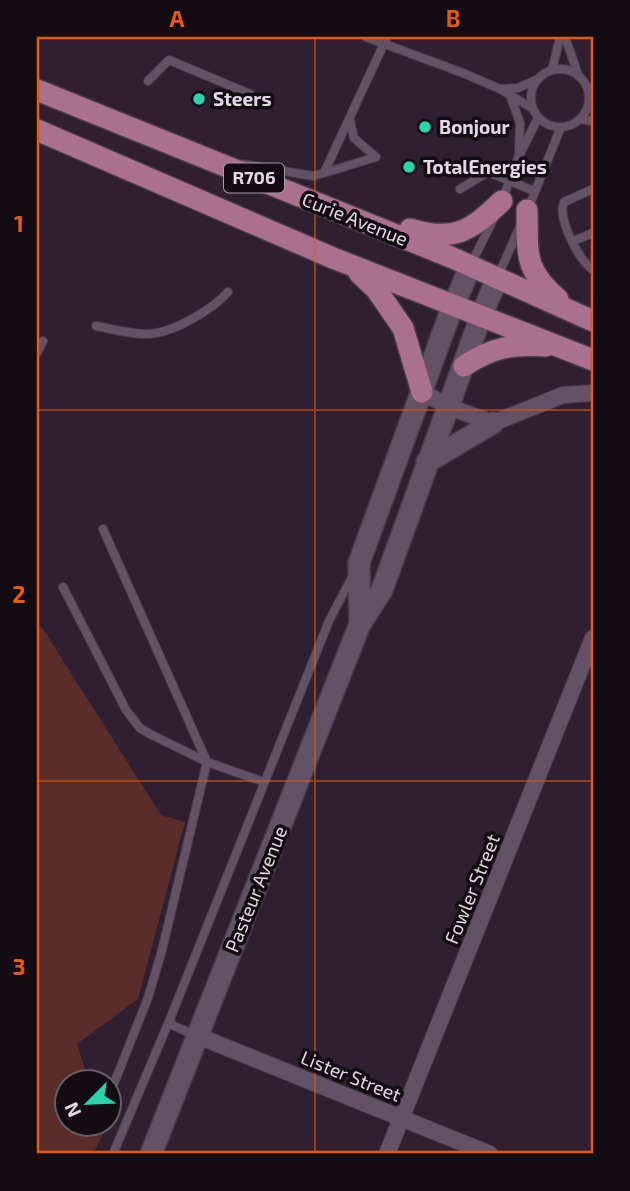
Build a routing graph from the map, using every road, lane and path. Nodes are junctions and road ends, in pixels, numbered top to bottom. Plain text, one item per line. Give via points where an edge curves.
1 (366, 37) edge
2 (559, 37) edge
3 (565, 37) edge
4 (386, 41) edge
5 (552, 70) junction
6 (580, 77) junction
7 (538, 79) junction
8 (148, 81) dead end
9 (500, 89) junction
10 (37, 90) edge
11 (250, 94) dead end
12 (510, 94) junction
13 (591, 94) edge
14 (532, 107) junction
15 (538, 118) junction
16 (580, 119) junction
17 (350, 120) junction
18 (593, 121) edge
19 (561, 128) junction
20 (37, 130) edge
21 (518, 158) junction
22 (206, 159) junction
23 (324, 173) junction
24 (460, 189) dead end
25 (593, 189) edge
26 (506, 191) junction
27 (531, 201) junction
28 (323, 206) junction
29 (593, 233) edge
30 (573, 241) junction
31 (333, 258) junction
32 (470, 267) junction
33 (593, 270) edge
34 (497, 279) junction
35 (228, 292) dead end
36 (455, 306) junction
37 (481, 316) junction
38 (584, 317) edge
39 (96, 326) dead end
40 (43, 341) dead end
41 (562, 347) junction
42 (37, 353) edge
43 (593, 360) edge
44 (464, 366) junction
45 (422, 392) junction
46 (593, 393) edge
47 (449, 407) junction
48 (493, 424) junction
49 (428, 462) junction
50 (103, 529) dead end
51 (359, 564) junction
52 (63, 587) dead end
53 (360, 624) junction
54 (593, 638) edge
55 (207, 762) junction
56 (264, 782) junction
57 (170, 1019) junction
58 (198, 1036) junction
59 (120, 1068) edge
60 (401, 1119) junction
61 (113, 1154) edge
62 (151, 1154) edge
63 (387, 1154) edge
64 (490, 1154) edge

1 - 4 lane
2 - 5 lane
3 - 6 lane
4 - 9 lane
4 - 17 lane
5 - 6 lane
5 - 7 lane
6 - 13 lane
7 - 9 lane via 518,88
7 - 14 lane
8 - 11 lane via 169,60
9 - 12 lane
10 - 22 main road, Curie Avenue / R706
12 - 14 lane
12 - 21 lane via 520,124
13 - 16 lane
14 - 15 lane
15 - 19 lane
15 - 21 lane
16 - 18 lane
16 - 19 lane
17 - 23 lane
17 - 23 lane via 354,138 376,157
19 - 27 lane
20 - 31 main road, R706
21 - 26 lane
22 - 23 lane via 313,176
22 - 28 main road, Curie Avenue / R706
24 - 26 lane via 488,173
25 - 30 lane via 564,202 561,209
26 - 27 lane
26 - 28 main road via 482,220 445,236
26 - 32 lane
27 - 34 lane
27 - 38 main road via 528,249 534,275
28 - 32 main road, Curie Avenue / R706
29 - 30 lane
30 - 33 lane
31 - 36 main road, R706
31 - 45 main road via 362,275 394,312 407,338
32 - 34 main road, Curie Avenue / R706
32 - 36 street, Pasteur Avenue
34 - 37 street, Pasteur Avenue
34 - 38 main road, Curie Avenue / R706
35 - 39 lane via 208,310 154,334
36 - 37 main road, R706
36 - 45 street, Pasteur Avenue
37 - 41 main road, R706
37 - 44 street, Pasteur Avenue
40 - 42 lane
41 - 43 main road, R706
41 - 44 main road via 495,349
44 - 47 street, Pasteur Avenue
45 - 47 street
45 - 51 street, Pasteur Avenue
46 - 48 street via 563,395
47 - 48 street
47 - 49 street, Pasteur Avenue
48 - 49 street
49 - 53 street, Pasteur Avenue via 382,590
50 - 55 lane
51 - 53 street, Pasteur Avenue
51 - 56 lane via 329,621
52 - 55 lane via 126,710 140,728
53 - 58 street, Pasteur Avenue
54 - 60 street, Fowler Street
55 - 56 lane
55 - 59 lane via 162,950
56 - 57 lane
57 - 58 lane via 172,1025
57 - 61 lane
58 - 60 street, Lister Street
58 - 62 street, Pasteur Avenue
60 - 63 street, Fowler Street
60 - 64 street, Lister Street

